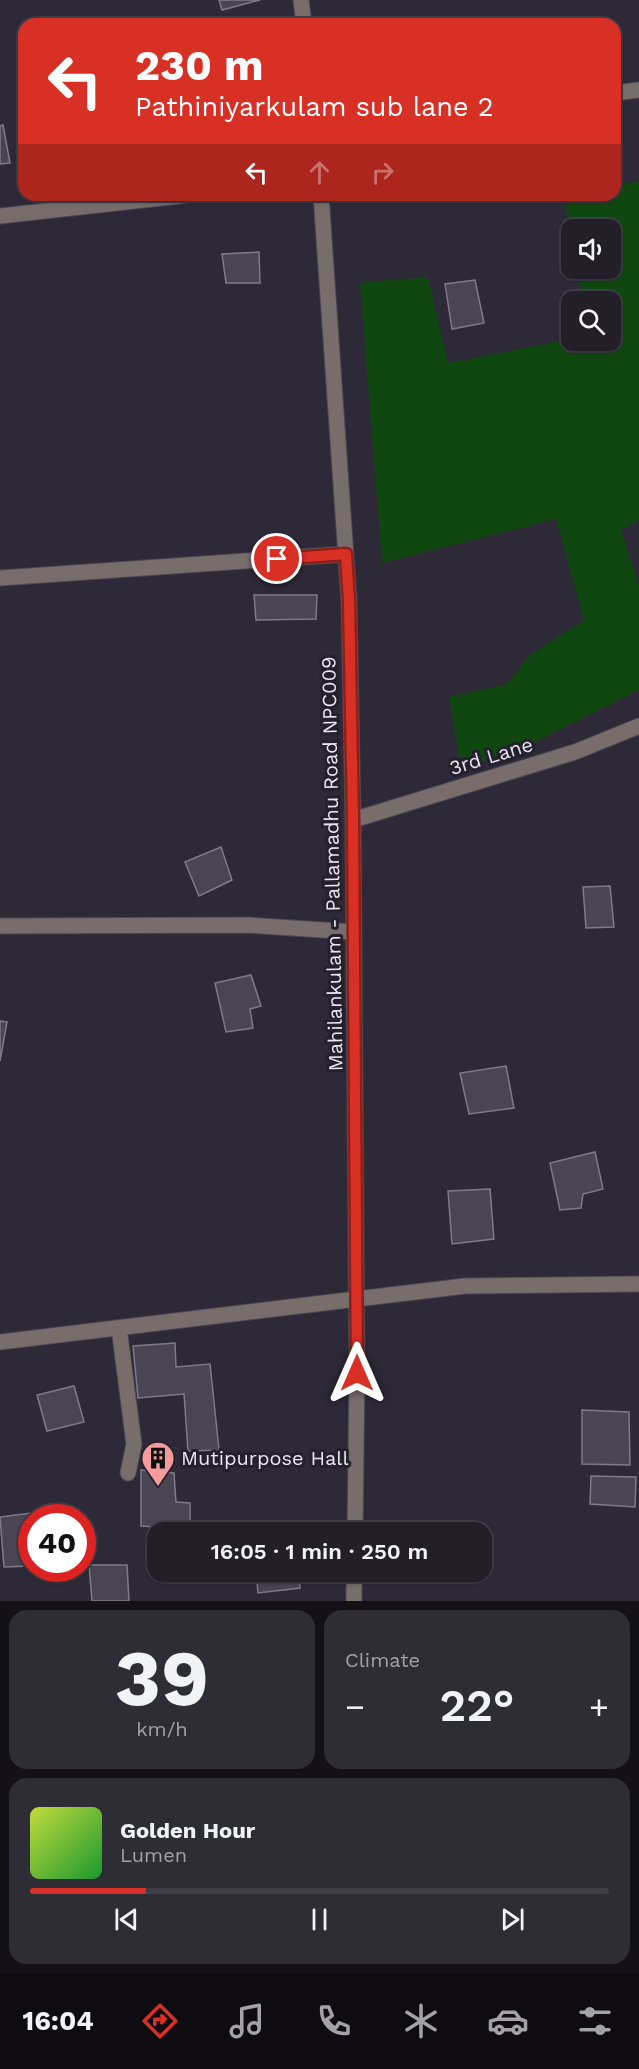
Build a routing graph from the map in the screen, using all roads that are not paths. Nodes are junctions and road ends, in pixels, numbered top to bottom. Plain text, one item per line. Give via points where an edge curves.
1 (302, 0) edge
2 (304, 18) edge
3 (639, 90) edge
4 (621, 92) edge
5 (134, 201) edge
6 (321, 201) edge
7 (0, 216) edge
8 (346, 554) junction
9 (0, 578) edge
10 (639, 726) edge
11 (353, 820) junction
12 (0, 926) edge
13 (354, 932) junction
14 (639, 1284) edge
15 (357, 1298) junction
16 (119, 1328) junction
17 (0, 1342) edge
18 (128, 1473) dead end
19 (355, 1522) edge
20 (354, 1582) edge
21 (354, 1601) edge

1 - 2 street
3 - 4 street
5 - 7 street
6 - 8 street, Mahilankulam - Pallamadhu Road NPC009
8 - 9 street
8 - 11 street, Mahilankulam - Pallamadhu Road NPC009
10 - 11 street, 3rd Lane via 576,752
11 - 13 street, Mahilankulam - Pallamadhu Road NPC009
12 - 13 street via 247,925
13 - 15 street, Mahilankulam - Pallamadhu Road NPC009
14 - 15 street via 465,1286
15 - 16 street
15 - 19 street, Mahilankulam - Pallamadhu Road NPC009
16 - 17 street
16 - 18 street via 134,1444
20 - 21 street

